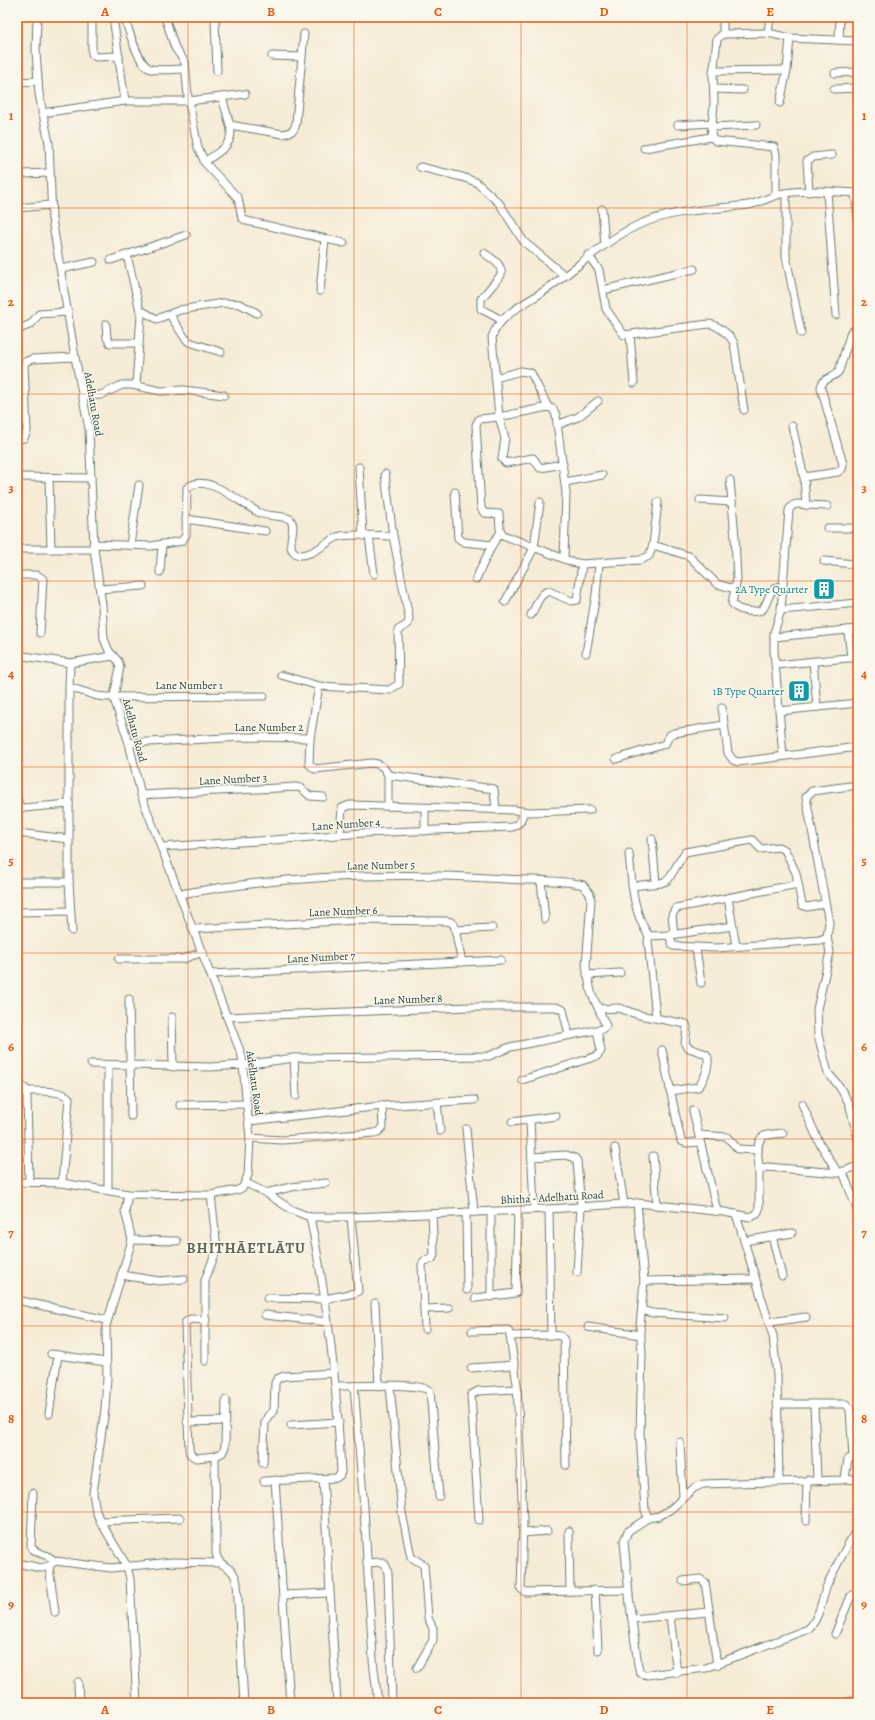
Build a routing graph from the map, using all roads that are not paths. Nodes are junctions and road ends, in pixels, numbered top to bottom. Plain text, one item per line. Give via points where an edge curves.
1 (37, 17) edge
2 (92, 17) edge
3 (124, 17) edge
4 (165, 17) edge
5 (218, 17) edge
6 (723, 17) edge
7 (770, 17) edge
8 (840, 17) edge
9 (114, 24) dead end
10 (768, 33) junction
11 (304, 34) dead end
12 (723, 34) junction
13 (790, 38) junction
14 (839, 40) junction
15 (858, 40) edge
16 (118, 56) junction
17 (272, 56) dead end
18 (302, 57) junction
19 (186, 68) junction
20 (713, 70) junction
21 (786, 70) junction
22 (218, 71) dead end
23 (858, 72) edge
24 (835, 73) dead end
25 (38, 81) junction
26 (17, 82) edge
27 (858, 88) edge
28 (714, 89) junction
29 (834, 89) dead end
30 (743, 90) dead end
31 (245, 94) dead end
32 (222, 97) junction
33 (125, 101) junction
34 (189, 101) junction
35 (780, 103) dead end
36 (42, 113) junction
37 (230, 125) junction
38 (678, 125) dead end
39 (712, 125) junction
40 (756, 125) dead end
41 (711, 137) junction
42 (644, 148) dead end
43 (832, 155) dead end
44 (204, 162) junction
45 (420, 167) dead end
46 (50, 173) junction
47 (23, 174) dead end
48 (809, 192) junction
49 (827, 192) junction
50 (857, 192) edge
51 (786, 193) junction
52 (776, 195) junction
53 (51, 205) junction
54 (17, 208) edge
55 (602, 209) dead end
56 (858, 218) edge
57 (186, 235) dead end
58 (325, 239) junction
59 (344, 244) dead end
60 (605, 245) junction
61 (484, 253) dead end
62 (127, 255) junction
63 (588, 255) junction
64 (111, 260) dead end
65 (94, 262) dead end
66 (61, 269) junction
67 (694, 269) dead end
68 (564, 276) junction
69 (602, 290) junction
70 (320, 291) dead end
71 (140, 310) junction
72 (68, 312) junction
73 (257, 313) dead end
74 (170, 315) junction
75 (836, 315) dead end
76 (502, 320) junction
77 (106, 324) dead end
78 (858, 328) edge
79 (17, 330) edge
80 (801, 333) dead end
81 (630, 335) junction
82 (139, 343) junction
83 (221, 352) dead end
84 (75, 357) junction
85 (495, 378) junction
86 (634, 383) dead end
87 (136, 385) junction
88 (224, 395) dead end
89 (83, 396) junction
90 (598, 401) dead end
91 (548, 407) junction
92 (744, 410) dead end
93 (499, 417) junction
94 (557, 425) junction
95 (792, 426) dead end
96 (17, 439) edge
97 (563, 464) junction
98 (359, 467) dead end
99 (385, 474) dead end
100 (602, 475) dead end
101 (17, 477) edge
102 (804, 477) junction
103 (50, 478) junction
104 (91, 478) junction
105 (730, 480) dead end
106 (565, 482) junction
107 (139, 485) dead end
108 (455, 492) dead end
109 (700, 500) dead end
110 (540, 502) dead end
111 (658, 502) dead end
112 (732, 502) junction
113 (806, 505) junction
114 (827, 506) dead end
115 (186, 519) junction
116 (827, 528) dead end
117 (858, 528) edge
118 (265, 530) dead end
119 (501, 532) junction
120 (366, 536) junction
121 (393, 536) junction
122 (130, 545) junction
123 (162, 545) junction
124 (492, 545) junction
125 (653, 545) junction
126 (94, 546) junction
127 (534, 548) junction
128 (17, 549) edge
129 (51, 549) junction
130 (564, 559) junction
131 (824, 561) dead end
132 (582, 564) junction
133 (599, 564) junction
134 (160, 572) dead end
135 (858, 573) edge
136 (374, 574) dead end
137 (17, 575) edge
138 (476, 579) dead end
139 (143, 586) dead end
140 (782, 586) junction
141 (100, 588) junction
142 (735, 589) junction
143 (505, 602) dead end
144 (858, 603) edge
145 (781, 610) junction
146 (531, 615) dead end
147 (858, 629) edge
148 (848, 630) junction
149 (40, 633) dead end
150 (774, 637) junction
151 (586, 653) dead end
152 (17, 655) edge
153 (112, 656) junction
154 (854, 658) edge
155 (813, 662) junction
156 (70, 663) junction
157 (776, 666) junction
158 (281, 675) dead end
159 (319, 686) junction
160 (68, 687) junction
161 (114, 696) junction
162 (264, 696) dead end
163 (858, 703) edge
164 (818, 707) junction
165 (722, 708) dead end
166 (779, 711) junction
167 (724, 725) junction
168 (310, 738) junction
169 (129, 743) junction
170 (858, 747) edge
171 (783, 756) junction
172 (616, 758) dead end
173 (388, 775) junction
174 (858, 785) edge
175 (141, 795) junction
176 (323, 797) dead end
177 (17, 799) edge
178 (69, 804) junction
179 (388, 806) junction
180 (425, 808) junction
181 (496, 810) junction
182 (590, 810) dead end
183 (524, 812) junction
184 (426, 831) junction
185 (17, 833) edge
186 (340, 834) junction
187 (69, 839) junction
188 (652, 839) dead end
189 (161, 847) junction
190 (630, 853) dead end
191 (541, 881) junction
192 (17, 882) edge
193 (69, 882) junction
194 (656, 883) junction
195 (798, 884) junction
196 (632, 886) junction
197 (180, 894) junction
198 (728, 898) junction
199 (824, 904) junction
200 (70, 911) junction
201 (17, 912) edge
202 (545, 919) dead end
203 (733, 926) junction
204 (492, 928) dead end
205 (194, 929) junction
206 (456, 930) junction
207 (72, 931) dead end
208 (672, 934) junction
209 (649, 936) junction
210 (827, 937) junction
211 (736, 946) junction
212 (696, 948) junction
213 (203, 952) junction
214 (119, 959) dead end
215 (501, 960) dead end
216 (462, 962) junction
217 (620, 973) dead end
218 (212, 974) junction
219 (587, 975) junction
220 (701, 983) dead end
221 (129, 999) dead end
222 (598, 1009) junction
223 (172, 1017) dead end
224 (227, 1017) junction
225 (656, 1017) junction
226 (597, 1030) junction
227 (569, 1035) junction
228 (662, 1050) dead end
229 (294, 1058) junction
230 (91, 1064) dead end
231 (108, 1064) junction
232 (243, 1065) junction
233 (131, 1066) junction
234 (172, 1067) junction
235 (522, 1080) dead end
236 (17, 1084) edge
237 (27, 1091) junction
238 (670, 1091) junction
239 (296, 1096) dead end
240 (474, 1100) dead end
241 (437, 1102) junction
242 (247, 1104) junction
243 (802, 1104) dead end
244 (180, 1105) dead end
245 (382, 1106) junction
246 (693, 1111) dead end
247 (131, 1116) dead end
248 (556, 1116) dead end
249 (530, 1120) junction
250 (249, 1121) junction
251 (512, 1122) dead end
252 (466, 1129) dead end
253 (440, 1131) dead end
254 (783, 1133) dead end
255 (250, 1138) junction
256 (700, 1138) junction
257 (858, 1139) edge
258 (615, 1148) dead end
259 (758, 1150) junction
260 (653, 1156) dead end
261 (532, 1157) junction
262 (858, 1166) edge
263 (759, 1170) junction
264 (840, 1172) junction
265 (17, 1182) edge
266 (29, 1182) junction
267 (62, 1183) junction
268 (246, 1183) junction
269 (326, 1183) dead end
270 (108, 1190) junction
271 (266, 1193) junction
272 (128, 1194) junction
273 (211, 1195) junction
274 (637, 1203) junction
275 (624, 1204) junction
276 (657, 1205) junction
277 (581, 1207) junction
278 (534, 1209) junction
279 (549, 1209) junction
280 (518, 1210) junction
281 (491, 1211) junction
282 (717, 1211) junction
283 (466, 1212) junction
284 (474, 1212) junction
285 (858, 1212) edge
286 (432, 1214) junction
287 (736, 1214) junction
288 (310, 1217) junction
289 (351, 1217) junction
290 (792, 1233) dead end
291 (772, 1236) junction
292 (132, 1240) junction
293 (177, 1241) dead end
294 (744, 1241) junction
295 (577, 1272) dead end
296 (121, 1275) junction
297 (782, 1276) dead end
298 (184, 1279) dead end
299 (755, 1279) junction
300 (644, 1281) junction
301 (467, 1290) dead end
302 (491, 1297) junction
303 (267, 1298) dead end
304 (476, 1298) dead end
305 (325, 1299) junction
306 (17, 1300) edge
307 (375, 1303) dead end
308 (424, 1308) junction
309 (449, 1308) dead end
310 (642, 1310) junction
311 (265, 1315) dead end
312 (806, 1317) dead end
313 (726, 1318) dead end
314 (107, 1320) junction
315 (206, 1320) junction
316 (327, 1322) junction
317 (770, 1322) junction
318 (588, 1327) dead end
319 (425, 1329) dead end
320 (472, 1331) dead end
321 (551, 1335) junction
322 (641, 1335) junction
323 (510, 1336) junction
324 (205, 1361) dead end
325 (106, 1362) junction
326 (514, 1365) junction
327 (471, 1368) dead end
328 (334, 1373) junction
329 (336, 1386) junction
330 (354, 1386) junction
331 (379, 1386) junction
332 (390, 1386) junction
333 (517, 1389) junction
334 (226, 1400) dead end
335 (777, 1404) junction
336 (814, 1404) junction
337 (49, 1414) dead end
338 (226, 1421) junction
339 (188, 1422) junction
340 (339, 1422) junction
341 (291, 1426) dead end
342 (680, 1442) dead end
343 (215, 1456) junction
344 (856, 1457) edge
345 (263, 1462) dead end
346 (566, 1466) dead end
347 (323, 1479) junction
348 (845, 1479) junction
349 (275, 1480) junction
350 (807, 1480) junction
351 (817, 1480) junction
352 (858, 1480) edge
353 (264, 1481) dead end
354 (779, 1481) junction
355 (33, 1493) dead end
356 (439, 1496) dead end
357 (683, 1498) junction
358 (180, 1518) dead end
359 (648, 1518) junction
360 (479, 1520) dead end
361 (806, 1520) dead end
362 (100, 1521) junction
363 (858, 1527) edge
364 (547, 1531) dead end
365 (569, 1531) dead end
366 (523, 1533) junction
367 (367, 1562) junction
368 (51, 1563) junction
369 (220, 1563) junction
370 (17, 1564) edge
371 (127, 1566) junction
372 (683, 1581) dead end
373 (595, 1590) junction
374 (628, 1590) junction
375 (570, 1591) junction
376 (858, 1592) edge
377 (329, 1593) junction
378 (284, 1595) junction
379 (55, 1612) dead end
380 (709, 1612) junction
381 (670, 1616) junction
382 (632, 1620) junction
383 (835, 1634) dead end
384 (598, 1650) dead end
385 (717, 1665) junction
386 (417, 1668) dead end
387 (677, 1673) junction
388 (78, 1682) dead end
389 (858, 1699) edge
390 (392, 1702) dead end
391 (79, 1703) edge
392 (137, 1703) edge
393 (244, 1703) edge
394 (290, 1703) edge
395 (337, 1703) edge
396 (378, 1703) edge
397 (843, 1703) edge

1 - 25 street, Adelhatu Road
2 - 16 street via 92,54 96,57
3 - 19 street via 139,58 145,67
4 - 19 street via 175,48 183,58
5 - 22 street via 215,20
6 - 12 street
7 - 10 street
8 - 14 street
9 - 16 street
10 - 12 street
10 - 13 street
11 - 18 street
12 - 20 street via 717,39
13 - 14 street
13 - 21 street
14 - 15 street
16 - 33 street
17 - 18 street
18 - 37 street via 295,129 283,134
19 - 34 street
20 - 21 street
20 - 28 street
21 - 35 street
23 - 24 street
25 - 26 street
25 - 36 street, Adelhatu Road
27 - 29 street
28 - 30 street
28 - 39 street
31 - 32 street
32 - 34 street
32 - 37 street
33 - 34 street
33 - 36 street
34 - 44 street via 198,148
36 - 46 street, Adelhatu Road via 48,133
37 - 44 street via 232,137 229,143
38 - 39 street
39 - 40 street
39 - 41 street
41 - 42 street
41 - 52 street via 716,141 774,147
43 - 48 street via 813,157 807,161
44 - 58 street via 236,194 242,218 246,221
45 - 68 street via 476,182 499,203 524,242
46 - 47 street
46 - 53 street, Adelhatu Road
48 - 49 street
48 - 51 street
49 - 50 street
49 - 75 street
50 - 56 street
51 - 52 street
51 - 80 street via 787,264
52 - 60 street via 750,205 707,208 662,216 634,227
53 - 54 street
53 - 66 street, Adelhatu Road
55 - 60 street
57 - 62 street
58 - 59 street
58 - 70 street
60 - 63 street
61 - 76 street via 501,266 502,270 501,275 481,300 481,309
62 - 64 street
62 - 71 street
63 - 68 street
63 - 69 street via 599,270
65 - 66 street
66 - 72 street, Adelhatu Road
67 - 69 street
68 - 76 street
69 - 81 street via 608,313 624,335
71 - 74 street via 156,319
71 - 82 street
72 - 79 street via 39,314 31,324
72 - 84 street, Adelhatu Road
73 - 74 street via 233,302 187,308
74 - 83 street via 189,342
76 - 85 street via 492,337
77 - 82 street via 110,343
78 - 102 street via 850,332 839,372 821,383 843,464 842,469 838,472
81 - 86 street
81 - 92 street via 706,324 716,326 734,343
82 - 87 street
84 - 89 street, Adelhatu Road
84 - 96 street via 32,359 25,362 27,431 24,438
85 - 91 street via 521,372 531,373
85 - 93 street
87 - 88 street via 161,391 184,390
87 - 89 street via 122,385 101,395
89 - 104 street, Adelhatu Road via 89,429
90 - 94 street via 578,417
91 - 93 street
91 - 94 street via 553,409 556,415
93 - 97 street via 505,438 502,459 506,463 533,458 540,468
93 - 119 street via 479,419 476,425 481,508 484,513 499,514
94 - 97 street
95 - 102 street
97 - 106 street
98 - 120 street
99 - 121 street
100 - 106 street
101 - 103 street
102 - 113 street
103 - 104 street
103 - 129 street
104 - 126 street, Adelhatu Road
105 - 112 street
106 - 130 street
107 - 122 street
108 - 124 street via 458,538 464,542
109 - 112 street
110 - 127 street
111 - 125 street
112 - 142 street via 737,579
113 - 114 street
113 - 140 street via 791,505 789,510
115 - 118 street
115 - 120 street via 187,488 195,484 207,484 262,514 290,519 293,525 291,546 297,554 308,553 325,546 337,537
115 - 123 street via 184,539 177,543
116 - 117 street
119 - 124 street
119 - 127 street
120 - 121 street
120 - 136 street
121 - 159 street via 410,621 398,630 399,684 389,690
122 - 123 street
122 - 126 street
123 - 134 street
124 - 138 street
125 - 133 street via 646,559
125 - 142 street via 689,556 717,584
126 - 129 street
126 - 141 street, Adelhatu Road
127 - 130 street
127 - 143 street
128 - 129 street
130 - 132 street
131 - 135 street via 854,564
132 - 133 street
132 - 146 street via 577,600 571,601 550,591 546,592 542,594
133 - 151 street
137 - 149 street via 37,575 43,579
139 - 141 street
140 - 142 street via 771,591 764,607 757,612 733,606
140 - 145 street
141 - 153 street, Adelhatu Road via 104,639
144 - 145 street
145 - 150 street
147 - 148 street
148 - 150 street
148 - 154 street
150 - 157 street
152 - 156 street
153 - 156 street
153 - 161 street, Adelhatu Road via 120,667
154 - 155 street
155 - 157 street
155 - 164 street
156 - 160 street
157 - 166 street
158 - 159 street
159 - 168 street, Lane Number 2
160 - 161 street, Lane Number 1 via 97,696
160 - 178 street
161 - 162 street, Lane Number 1
161 - 169 street, Adelhatu Road
163 - 164 street
164 - 166 street
165 - 167 street
166 - 171 street
167 - 171 street via 728,753 733,760 738,762
167 - 172 street via 674,733 665,744
168 - 169 street, Lane Number 2 via 258,737
168 - 173 street via 311,767 372,763 384,767
169 - 175 street, Adelhatu Road
170 - 171 street
173 - 179 street
173 - 181 street via 494,789
174 - 199 street via 812,791 806,797
175 - 176 street, Lane Number 3 via 296,787 310,796
175 - 189 street, Adelhatu Road
177 - 178 street via 23,808
178 - 187 street
179 - 180 street
179 - 186 street via 344,806 341,812
180 - 181 street
180 - 184 street
181 - 183 street
182 - 183 street
183 - 184 street, Lane Number 4 via 520,822 513,827
184 - 186 street, Lane Number 4
185 - 187 street
186 - 189 street, Lane Number 4
187 - 193 street
188 - 194 street
189 - 197 street, Adelhatu Road
190 - 196 street
191 - 197 street, Lane Number 5 via 368,875 243,884
191 - 202 street
191 - 219 street, Lane Number 5 via 583,885 590,894 585,958
192 - 193 street
193 - 200 street
194 - 195 street via 671,878 685,852 752,840 761,849 778,847 785,850 792,861
194 - 196 street
195 - 198 street
195 - 199 street via 802,905 807,907
196 - 209 street via 637,912
197 - 205 street, Adelhatu Road
198 - 203 street
198 - 208 street via 676,908 672,915
199 - 210 street via 829,923
200 - 201 street
200 - 207 street
203 - 208 street
203 - 211 street
204 - 206 street
205 - 206 street, Lane Number 6 via 403,920 451,922
205 - 213 street, Adelhatu Road
206 - 216 street
208 - 209 street
208 - 212 street via 673,946
209 - 225 street
210 - 211 street via 820,940
210 - 257 street via 830,952 817,1009 818,1036 828,1073 847,1100
211 - 212 street
212 - 220 street
213 - 214 street via 184,958
213 - 218 street, Adelhatu Road
215 - 216 street, Lane Number 7
216 - 218 street, Lane Number 7
217 - 219 street
218 - 224 street, Adelhatu Road
219 - 222 street
221 - 233 street
222 - 225 street via 619,1008
222 - 226 street via 606,1026
223 - 234 street
224 - 227 street, Lane Number 8 via 470,1007 556,1007 563,1010
224 - 232 street, Adelhatu Road
225 - 238 street via 686,1024 686,1046 708,1056 708,1065 700,1086
226 - 227 street
226 - 235 street via 601,1051 597,1056
227 - 229 street via 510,1047 489,1056
228 - 238 street
229 - 232 street
229 - 239 street
230 - 231 street
231 - 233 street
231 - 270 street
232 - 234 street
232 - 242 street, Adelhatu Road
233 - 234 street
233 - 247 street
236 - 237 street
237 - 266 street
237 - 267 street via 67,1094 69,1098
238 - 256 street via 681,1141 687,1143
240 - 241 street
241 - 245 street
241 - 253 street
242 - 244 street
242 - 250 street, Adelhatu Road
243 - 264 street via 819,1142
245 - 250 street
245 - 255 street via 383,1127 374,1133 282,1140
246 - 256 street
248 - 249 street
249 - 251 street
249 - 261 street
250 - 255 street, Adelhatu Road
252 - 284 street
254 - 259 street via 762,1137
255 - 268 street, Adelhatu Road
256 - 259 street via 724,1136 730,1138 738,1149
256 - 282 street
258 - 275 street
259 - 263 street
260 - 276 street
261 - 277 street via 566,1155 575,1158 579,1165
261 - 278 street
262 - 264 street
263 - 264 street via 767,1167
263 - 287 street, Bhitha - Adelhatu Road via 757,1214 750,1217
264 - 285 street
265 - 266 street
266 - 267 street
267 - 270 street
268 - 271 street, Bhitha - Adelhatu Road
268 - 273 street via 230,1193
269 - 271 street
270 - 272 street
271 - 288 street, Bhitha - Adelhatu Road via 292,1210
272 - 273 street
272 - 292 street via 125,1211
273 - 315 street via 217,1250 205,1280
274 - 275 street, Bhitha - Adelhatu Road
274 - 276 street, Bhitha - Adelhatu Road
274 - 300 street
275 - 277 street, Bhitha - Adelhatu Road
276 - 282 street, Bhitha - Adelhatu Road
277 - 279 street, Bhitha - Adelhatu Road
277 - 295 street
278 - 279 street, Bhitha - Adelhatu Road
278 - 280 street, Bhitha - Adelhatu Road
279 - 321 street
280 - 281 street, Bhitha - Adelhatu Road
280 - 302 street via 516,1293
281 - 284 street, Bhitha - Adelhatu Road
281 - 302 street
282 - 287 street, Bhitha - Adelhatu Road
283 - 284 street, Bhitha - Adelhatu Road
283 - 286 street, Bhitha - Adelhatu Road
283 - 301 street
286 - 289 street, Bhitha - Adelhatu Road
286 - 308 street via 434,1255 431,1260 423,1263
287 - 294 street
288 - 289 street, Bhitha - Adelhatu Road
288 - 305 street
289 - 305 street via 358,1291
290 - 291 street
291 - 294 street
291 - 297 street
292 - 293 street
292 - 296 street
294 - 299 street
296 - 298 street via 159,1281
296 - 314 street
299 - 300 street
299 - 317 street
300 - 310 street
302 - 304 street
303 - 305 street
305 - 316 street
306 - 314 street
307 - 331 street
308 - 309 street
308 - 319 street
310 - 313 street via 652,1313
310 - 322 street
311 - 316 street
312 - 317 street
314 - 325 street
315 - 324 street
315 - 339 street via 190,1319 185,1323
316 - 328 street
317 - 335 street via 775,1347
318 - 322 street
320 - 323 street via 508,1330
321 - 323 street
321 - 346 street via 561,1336 564,1340
322 - 359 street via 640,1434 645,1510
323 - 326 street
325 - 337 street via 55,1355
325 - 362 street via 105,1409 94,1493
326 - 327 street
326 - 333 street
328 - 329 street
328 - 345 street via 284,1376 277,1379 274,1411 265,1422
329 - 330 street
329 - 340 street
330 - 331 street
330 - 367 street
331 - 332 street
332 - 356 street via 427,1388 430,1391
332 - 386 street via 402,1513 411,1557 424,1565 428,1618 434,1635 432,1644
333 - 360 street via 478,1391 470,1395
333 - 366 street
334 - 338 street
335 - 336 street
335 - 354 street
336 - 344 street via 848,1405
336 - 351 street
338 - 339 street
338 - 343 street via 224,1450
339 - 343 street via 190,1454 196,1458
340 - 341 street
340 - 347 street via 340,1475 336,1478
342 - 357 street
343 - 369 street via 216,1554
344 - 348 street via 846,1462
347 - 349 street
347 - 377 street
348 - 351 street
348 - 352 street
349 - 353 street
349 - 378 street
350 - 351 street
350 - 354 street
350 - 361 street
354 - 357 street via 703,1484 696,1486
355 - 368 street via 31,1547 35,1551 48,1554
357 - 359 street via 659,1516
358 - 362 street
359 - 374 street via 625,1535
362 - 371 street
363 - 385 street via 830,1578 812,1625 808,1629
364 - 366 street
365 - 375 street
366 - 375 street via 520,1585 523,1591
367 - 390 street via 382,1562 388,1573
367 - 396 street
368 - 370 street via 38,1568
368 - 371 street
368 - 379 street
369 - 371 street via 172,1562
369 - 393 street via 233,1571 237,1583
371 - 392 street via 130,1579
372 - 380 street via 700,1579 705,1582
373 - 374 street
373 - 375 street
373 - 384 street
374 - 382 street
376 - 383 street via 851,1596
377 - 378 street
377 - 395 street
378 - 394 street
380 - 381 street
380 - 385 street
381 - 382 street
381 - 387 street
382 - 387 street via 640,1672 647,1675
385 - 387 street
388 - 391 street
389 - 397 street

